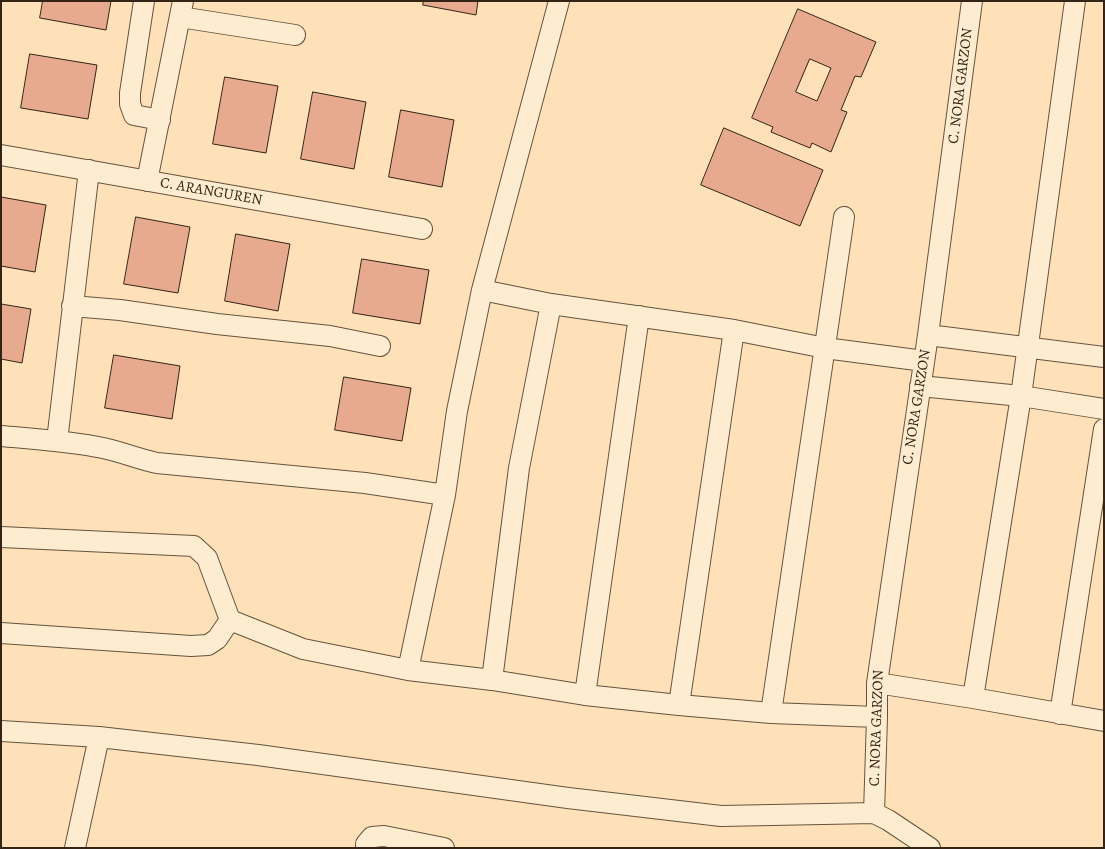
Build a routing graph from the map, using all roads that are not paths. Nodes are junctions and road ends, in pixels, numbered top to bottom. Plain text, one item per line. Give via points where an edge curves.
1 (144, 1) edge
2 (560, 1) edge
3 (972, 1) edge
4 (1075, 1) edge
5 (181, 9) edge
6 (295, 35) dead end
7 (160, 120) junction
8 (1, 155) edge
9 (89, 170) junction
10 (147, 181) junction
11 (844, 218) dead end
12 (422, 229) dead end
13 (482, 290) junction
14 (551, 304) junction
15 (72, 306) junction
16 (639, 316) junction
17 (734, 330) junction
18 (928, 334) junction
19 (380, 346) dead end
20 (1028, 346) junction
21 (826, 348) junction
22 (1104, 357) edge
23 (924, 361) junction
24 (920, 386) junction
25 (1021, 396) junction
26 (1104, 409) edge
27 (1104, 430) edge
28 (1, 436) edge
29 (57, 441) junction
30 (445, 495) junction
31 (1, 537) edge
32 (230, 620) junction
33 (1, 633) edge
34 (408, 670) junction
35 (492, 680) junction
36 (877, 684) junction
37 (585, 695) junction
38 (973, 698) junction
39 (679, 705) junction
40 (771, 713) junction
41 (1060, 714) junction
42 (877, 717) junction
43 (1104, 721) edge
44 (1, 730) edge
45 (99, 737) junction
46 (874, 813) junction
47 (75, 848) edge
48 (366, 848) edge
49 (444, 848) edge
50 (930, 848) edge

1 - 7 street via 130,104 134,115
2 - 13 street
3 - 18 street, C. NORA GARZON
4 - 20 street
5 - 6 street
5 - 7 street
7 - 10 street
8 - 9 street, C. ARANGUREN
9 - 10 street, C. ARANGUREN
9 - 15 street
10 - 12 street, C. ARANGUREN
11 - 21 street
13 - 14 street
13 - 30 street via 457,411
14 - 16 street
14 - 35 street via 519,468
15 - 19 street via 330,336
15 - 29 street
16 - 17 street
16 - 37 street
17 - 21 street
17 - 39 street
18 - 20 street
18 - 23 street, C. NORA GARZON
20 - 22 street
20 - 25 street
21 - 23 street
21 - 40 street
23 - 24 street, C. NORA GARZON
24 - 25 street
24 - 36 street, C. NORA GARZON
25 - 26 street
25 - 38 street
27 - 41 street
28 - 29 street
29 - 30 street via 128,454 157,464 365,484
30 - 34 street
31 - 32 street via 194,546 208,558
32 - 33 street via 217,639 208,645 191,646
32 - 34 street via 303,649
34 - 35 street
35 - 37 street
36 - 38 street
36 - 42 street, C. NORA GARZON
37 - 39 street
38 - 41 street
39 - 40 street
40 - 42 street
41 - 43 street
42 - 46 street, C. NORA GARZON
44 - 45 street
45 - 46 street via 258,755 561,797 721,816
45 - 47 street
46 - 50 street
48 - 49 street via 372,837 384,836

